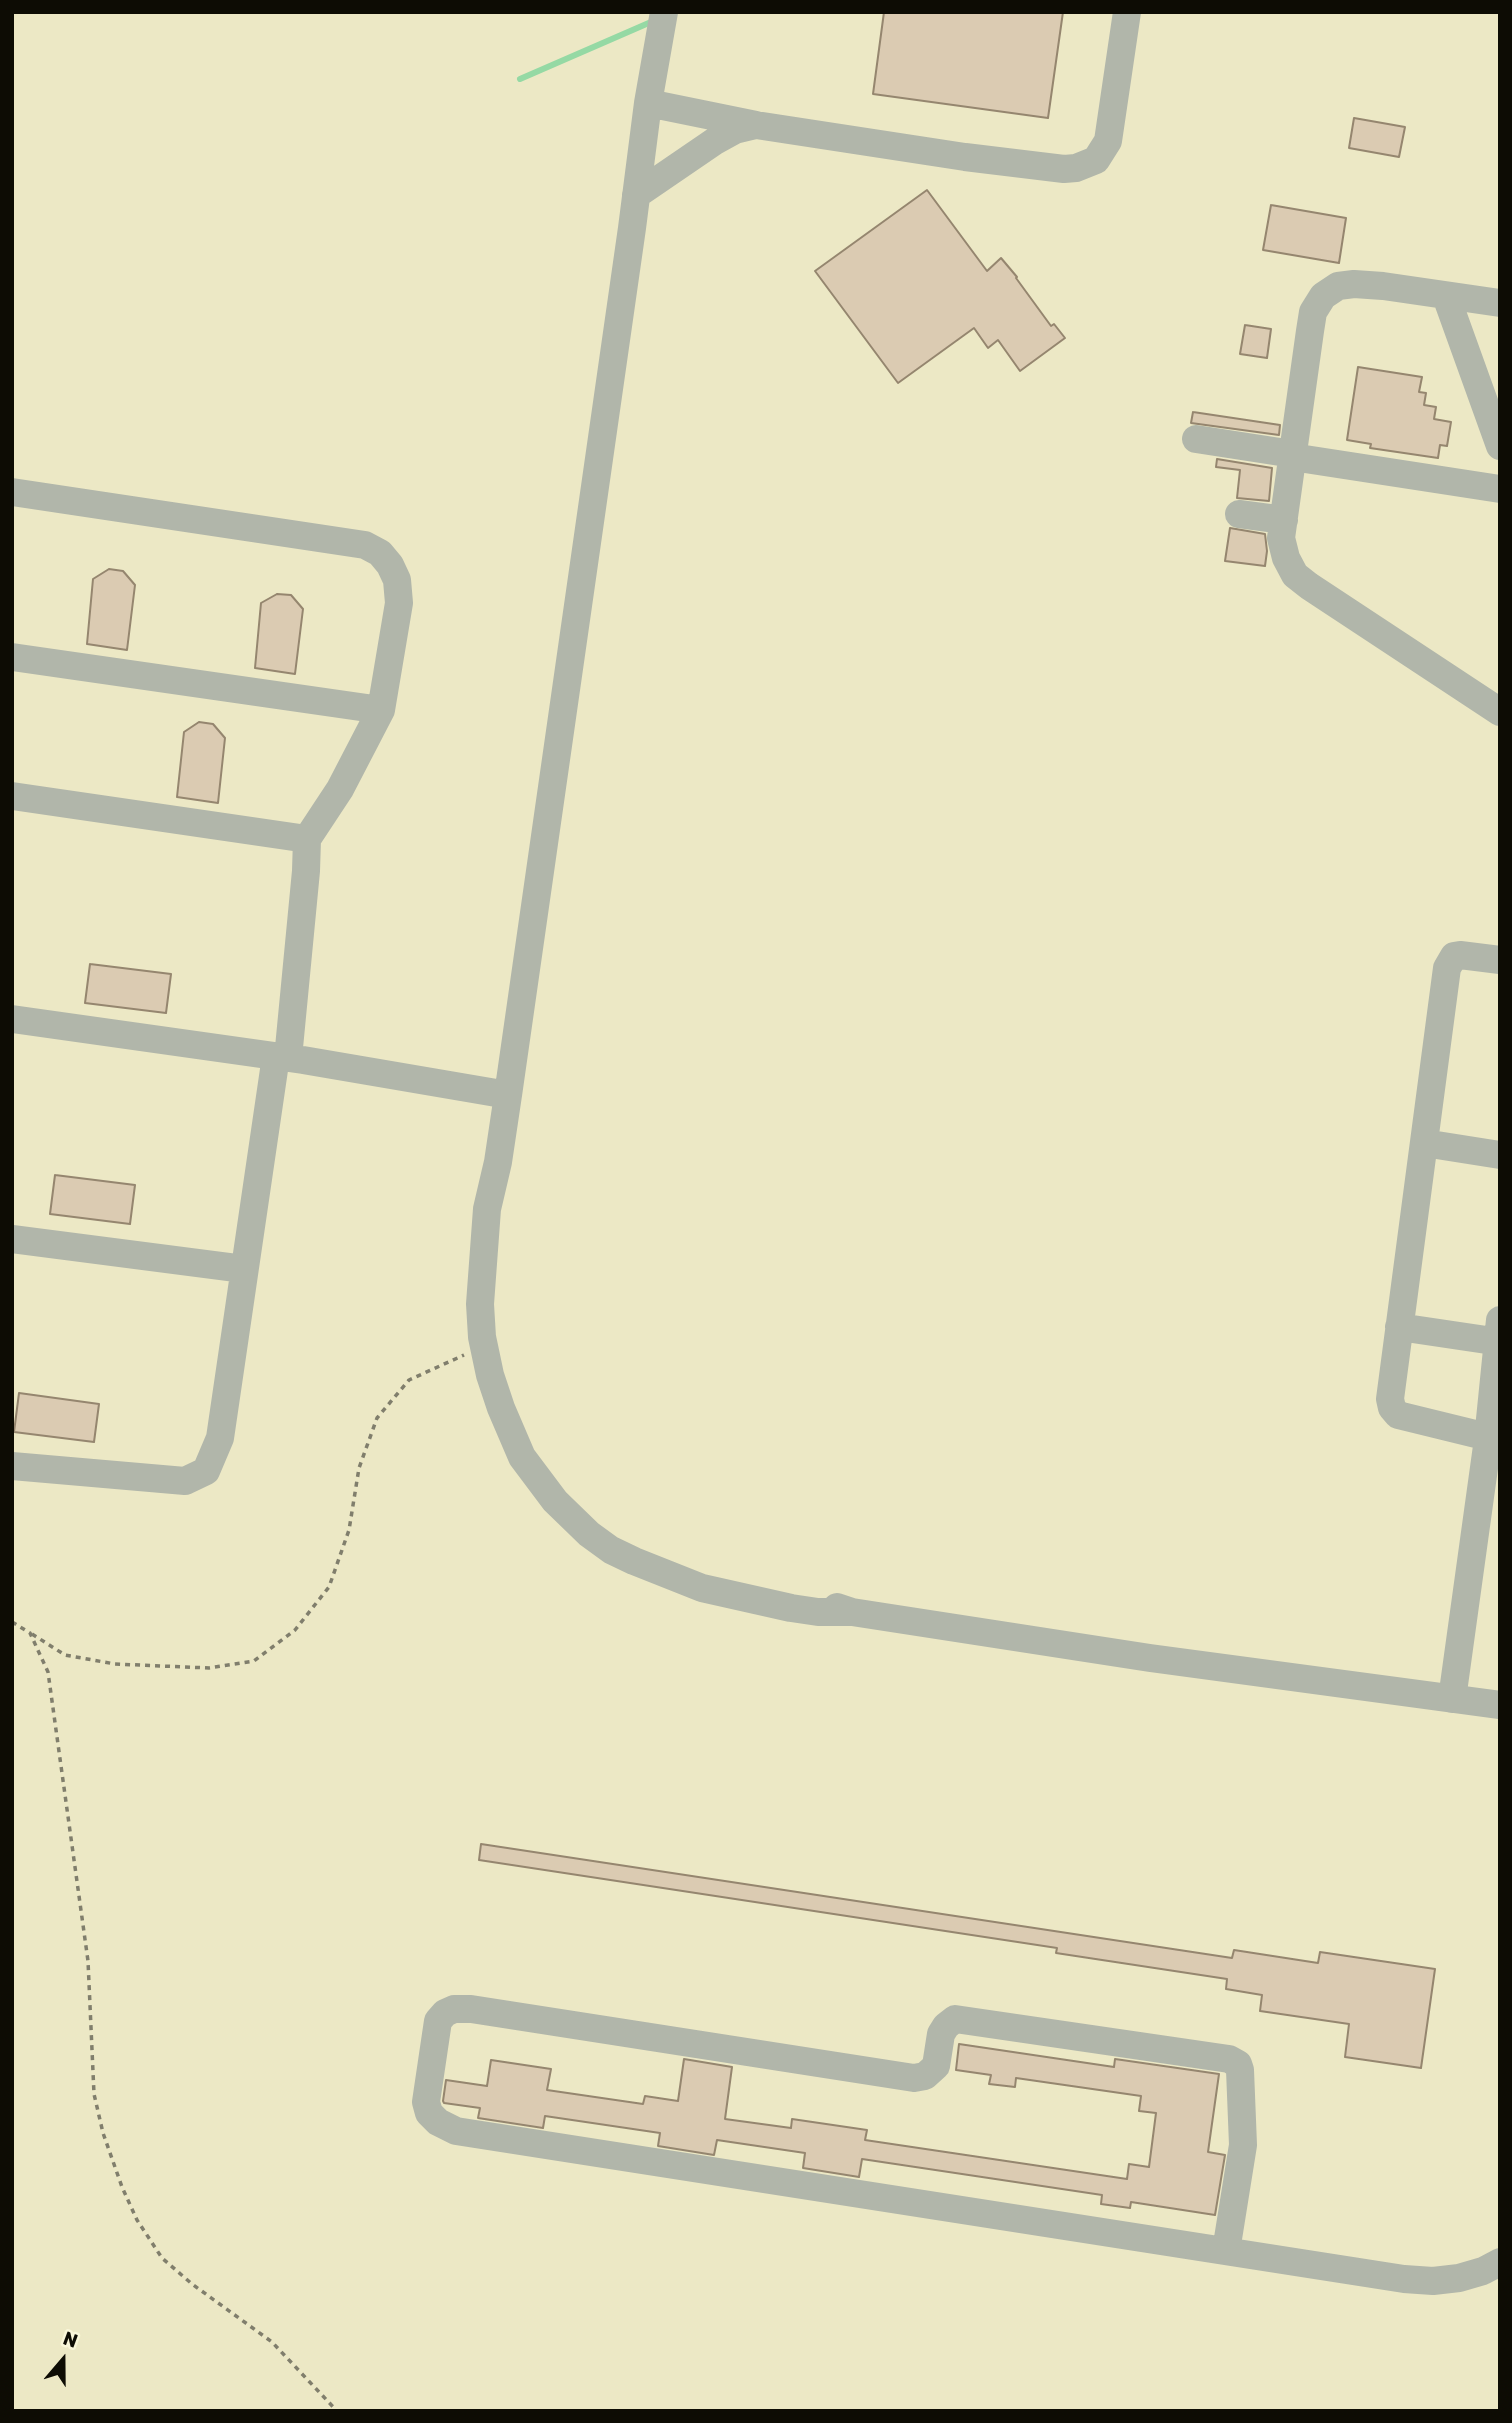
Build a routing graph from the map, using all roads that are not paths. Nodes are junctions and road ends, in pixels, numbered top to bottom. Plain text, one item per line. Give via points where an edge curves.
1 (664, 12) edge
2 (1127, 12) edge
3 (648, 103) junction
4 (756, 125) junction
5 (636, 195) junction
6 (1446, 296) junction
7 (1500, 303) edge
8 (1493, 410) edge
9 (1196, 439) dead end
10 (1500, 446) edge
11 (1293, 456) junction
12 (1500, 489) edge
13 (12, 492) edge
14 (1239, 514) dead end
15 (1284, 520) junction
16 (12, 657) edge
17 (381, 710) junction
18 (1500, 712) edge
19 (12, 796) edge
20 (307, 839) junction
21 (1500, 960) edge
22 (12, 1019) edge
23 (282, 1057) junction
24 (508, 1096) junction
25 (1424, 1143) junction
26 (1500, 1155) edge
27 (498, 1162) junction
28 (12, 1239) edge
29 (244, 1269) junction
30 (1399, 1327) junction
31 (1499, 1335) edge
32 (1494, 1439) edge
33 (12, 1466) edge
34 (852, 1612) junction
35 (1452, 1699) junction
36 (1500, 1705) edge
37 (1226, 2251) junction
38 (1500, 2262) edge

1 - 3 street
2 - 4 street via 1108,141 1101,155 1089,164 1064,169
3 - 4 street
3 - 5 street
4 - 5 street via 715,141
5 - 24 street
6 - 7 street
6 - 8 street
6 - 11 street via 1354,284 1338,286 1323,296 1313,312
8 - 10 street
9 - 11 street
11 - 12 street
11 - 15 street
13 - 17 street via 365,545 380,554 397,580 399,603
14 - 15 street
15 - 18 street via 1281,538 1295,575
16 - 17 street
17 - 20 street via 340,789
19 - 20 street
20 - 23 street
21 - 25 street via 1460,955 1450,961
22 - 23 street
23 - 24 street
23 - 29 street
24 - 27 street
25 - 26 street
25 - 30 street
27 - 34 street via 498,1325 504,1364 532,1437 561,1480 620,1535 642,1547 735,1580
27 - 34 street via 481,1267 484,1347 500,1408 522,1457 555,1501 589,1534 634,1561 702,1588 791,1608
28 - 29 street
29 - 33 street via 220,1438 206,1471 185,1481
30 - 31 street
30 - 32 street via 1390,1399 1398,1415
31 - 32 street
32 - 35 street
34 - 35 street
35 - 36 street
37 - 37 street via 456,2132 438,2122 426,2102 438,2021 454,2009 471,2009 914,2078 925,2076 936,2066 941,2034 955,2019 1229,2059 1240,2070 1243,2146
37 - 38 street via 1433,2281 1459,2278

